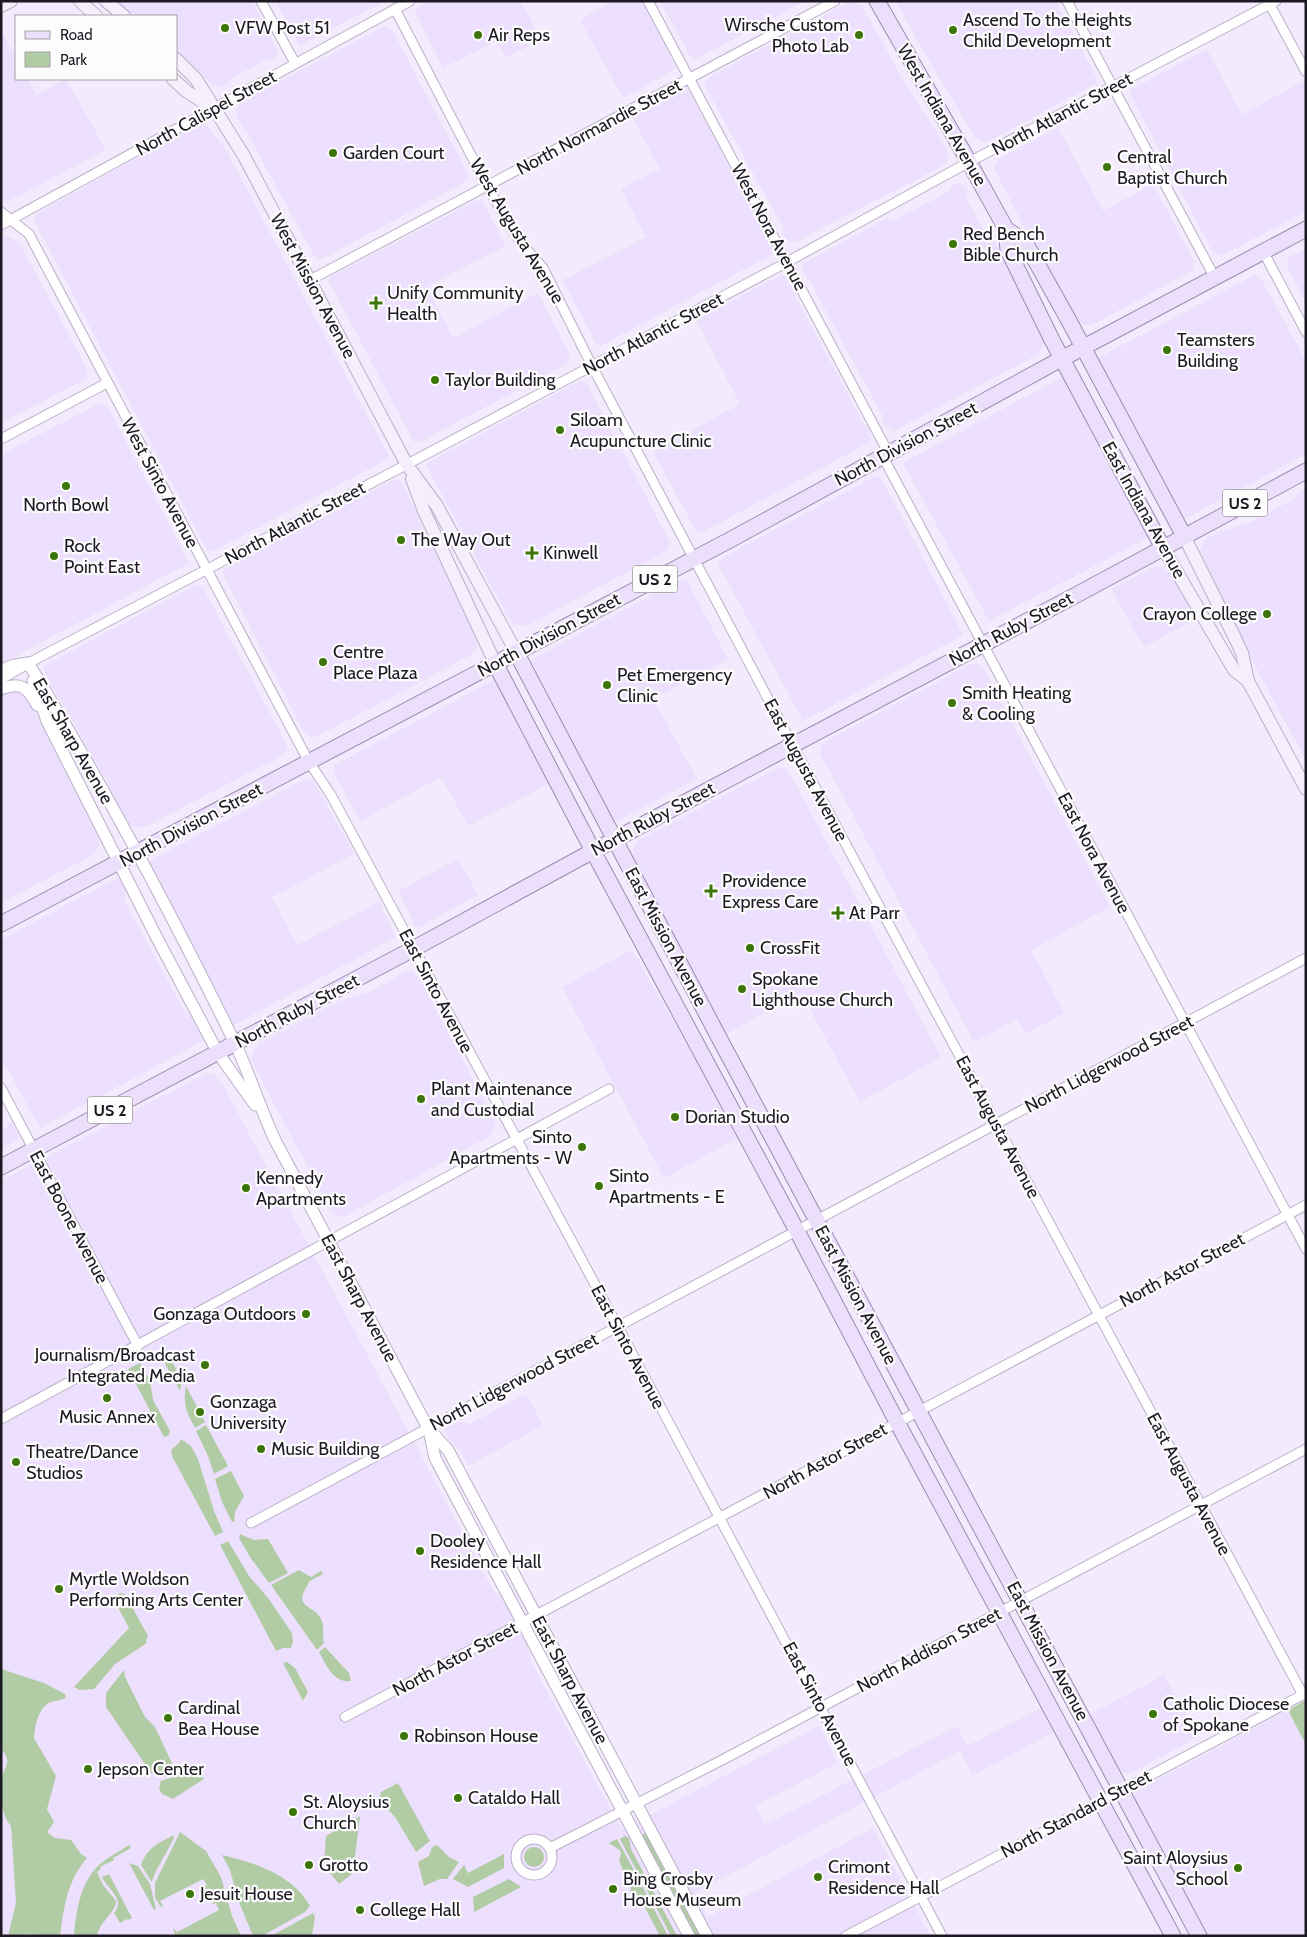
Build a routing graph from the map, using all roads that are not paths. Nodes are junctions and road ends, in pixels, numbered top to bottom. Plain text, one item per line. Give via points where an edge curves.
1 (11, 1) edge
2 (80, 1) edge
3 (106, 1) edge
4 (261, 1) edge
5 (410, 1) edge
6 (648, 1) edge
7 (835, 1) edge
8 (877, 1) edge
9 (1067, 1) edge
10 (1271, 2) edge
11 (1, 6) edge
12 (395, 9) junction
13 (95, 15) edge
14 (123, 15) edge
15 (178, 61) edge
16 (295, 63) junction
17 (1306, 72) edge
18 (690, 79) junction
19 (174, 80) edge
20 (1113, 87) junction
21 (214, 110) junction
22 (970, 162) junction
23 (487, 186) junction
24 (1, 212) edge
25 (11, 220) junction
26 (1, 225) edge
27 (1006, 229) junction
28 (1306, 229) edge
29 (1264, 252) junction
30 (787, 262) junction
31 (1215, 278) junction
32 (310, 280) junction
33 (1306, 332) edge
34 (1084, 348) junction
35 (1062, 359) junction
36 (592, 366) junction
37 (107, 383) junction
38 (1, 439) edge
39 (886, 455) junction
40 (407, 465) junction
41 (1306, 470) edge
42 (1184, 536) junction
43 (1163, 548) junction
44 (694, 559) junction
45 (206, 569) junction
46 (983, 644) junction
47 (516, 652) junction
48 (28, 663) junction
49 (495, 663) junction
50 (1, 670) edge
51 (1, 680) edge
52 (1248, 681) junction
53 (1, 689) edge
54 (47, 722) junction
55 (792, 744) junction
56 (309, 762) junction
57 (1306, 789) edge
58 (614, 840) junction
59 (593, 851) junction
60 (136, 853) junction
61 (118, 862) junction
62 (1, 924) edge
63 (413, 949) junction
64 (1306, 958) edge
65 (1184, 1024) junction
66 (235, 1044) junction
67 (218, 1053) junction
68 (1, 1088) edge
69 (609, 1089) dead end
70 (262, 1114) junction
71 (996, 1124) junction
72 (516, 1140) junction
73 (34, 1149) junction
74 (1, 1167) edge
75 (1306, 1205) edge
76 (1287, 1215) junction
77 (816, 1220) junction
78 (797, 1231) junction
79 (329, 1242) junction
80 (1306, 1249) edge
81 (1098, 1315) junction
82 (618, 1327) junction
83 (138, 1346) junction
84 (919, 1411) junction
85 (1, 1419) edge
86 (897, 1422) junction
87 (428, 1428) junction
88 (1306, 1448) edge
89 (1201, 1505) junction
90 (720, 1518) junction
91 (251, 1523) dead end
92 (1021, 1601) junction
93 (1000, 1612) junction
94 (536, 1616) junction
95 (523, 1622) junction
96 (1304, 1694) edge
97 (821, 1706) junction
98 (345, 1717) dead end
99 (1123, 1790) junction
100 (1101, 1801) junction
101 (636, 1803) junction
102 (622, 1810) junction
103 (550, 1848) junction
104 (921, 1895) junction
105 (689, 1936) edge
106 (707, 1936) edge
107 (846, 1936) edge
108 (942, 1936) edge
109 (1173, 1936) edge
110 (1199, 1936) edge

1 - 11 main road
2 - 13 main road
3 - 14 main road
4 - 16 street
5 - 12 street, North Calispel Street
6 - 18 street, West Nora Avenue
7 - 18 street, North Normandie Street
8 - 22 main road, West Indiana Avenue
9 - 20 street
10 - 17 street
10 - 20 street, North Atlantic Street
12 - 16 street, North Calispel Street
12 - 23 street, West Augusta Avenue
15 - 21 main road, West Mission Avenue via 196,79
16 - 21 street, North Calispel Street
18 - 23 street, North Normandie Street
18 - 30 street, West Nora Avenue
19 - 21 main road, West Mission Avenue
20 - 22 street, North Atlantic Street
20 - 31 street
21 - 25 street, North Calispel Street
21 - 32 main road, West Mission Avenue via 244,156
22 - 27 main road, West Indiana Avenue
22 - 30 street, North Atlantic Street
23 - 32 street, North Normandie Street
23 - 36 street, West Augusta Avenue via 520,242 543,268
24 - 25 street, West Sinto Avenue
25 - 26 street, North Calispel Street
25 - 37 street, West Sinto Avenue via 28,234
27 - 34 main road, West Indiana Avenue via 1025,242
27 - 35 main road, West Indiana Avenue via 1008,250
28 - 29 main road, North Division Street / US 2
29 - 31 main road, North Division Street / US 2
29 - 33 street
30 - 36 street, North Atlantic Street
30 - 39 street, West Nora Avenue
31 - 34 main road, North Division Street / US 2
32 - 40 main road, West Mission Avenue
34 - 35 main road, North Division Street / US 2
34 - 42 main road, East Indiana Avenue
35 - 39 main road, North Division Street / US 2
35 - 43 main road, East Indiana Avenue
36 - 40 street, North Atlantic Street
36 - 44 street, West Augusta Avenue
37 - 38 street
37 - 45 street, West Sinto Avenue
39 - 44 main road, North Division Street / US 2
39 - 46 street, East Nora Avenue
40 - 45 street, North Atlantic Street
40 - 47 main road, West Mission Avenue via 437,506
40 - 49 main road, West Mission Avenue via 424,512
41 - 42 main road, North Ruby Street / US 2
42 - 43 main road, North Ruby Street / US 2
42 - 52 main road, East Indiana Avenue via 1242,653
43 - 46 main road, North Ruby Street / US 2
43 - 52 main road, East Indiana Avenue via 1234,670
44 - 47 main road, North Division Street / US 2
44 - 55 street, East Augusta Avenue
45 - 48 street, North Atlantic Street
45 - 56 street, West Sinto Avenue
46 - 55 main road, North Ruby Street / US 2
46 - 65 street, East Nora Avenue
47 - 49 main road, North Division Street / US 2
47 - 58 main road, East Mission Avenue
48 - 50 street, North Atlantic Street
48 - 51 street, North Atlantic Street
48 - 54 street, East Sharp Avenue
48 - 60 street, East Sharp Avenue
49 - 56 main road, North Division Street / US 2
49 - 59 main road, East Mission Avenue
52 - 57 main road, East Indiana Avenue
53 - 54 street via 12,685 27,689
54 - 61 street, East Sharp Avenue
55 - 58 main road, North Ruby Street / US 2
55 - 71 street, East Augusta Avenue
56 - 60 main road, North Division Street / US 2
56 - 63 street, East Sinto Avenue via 331,795
58 - 59 main road, North Ruby Street / US 2
58 - 77 main road, East Mission Avenue
59 - 63 main road, North Ruby Street / US 2
59 - 78 main road, East Mission Avenue
60 - 61 main road, North Division Street / US 2
60 - 66 street, East Sharp Avenue
61 - 62 main road, North Division Street / US 2
61 - 67 street, East Sharp Avenue
63 - 66 main road, North Ruby Street / US 2
63 - 72 street, East Sinto Avenue
64 - 65 street, North Lidgerwood Street
65 - 71 street, North Lidgerwood Street
65 - 76 street, East Nora Avenue
66 - 67 main road, North Ruby Street / US 2
66 - 70 street, East Sharp Avenue
67 - 70 street, East Sharp Avenue
67 - 73 main road, North Ruby Street / US 2
68 - 73 street, East Boone Avenue
69 - 72 street
70 - 79 street, East Sharp Avenue
71 - 77 street, North Lidgerwood Street
71 - 81 street, East Augusta Avenue
72 - 79 street
72 - 82 street, East Sinto Avenue
73 - 74 main road, North Ruby Street / US 2
73 - 83 street, East Boone Avenue
75 - 76 street, North Astor Street
76 - 80 street, East Nora Avenue
76 - 81 street, North Astor Street
77 - 78 street, North Lidgerwood Street
77 - 84 main road, East Mission Avenue
78 - 82 street, North Lidgerwood Street
78 - 86 main road, East Mission Avenue
79 - 83 street
79 - 87 street, East Sharp Avenue
81 - 84 street, North Astor Street
81 - 89 street, East Augusta Avenue
82 - 87 street, North Lidgerwood Street
82 - 90 street, East Sinto Avenue
83 - 85 street
84 - 86 street, North Astor Street
84 - 92 main road, East Mission Avenue
86 - 90 street, North Astor Street
86 - 93 main road, East Mission Avenue
87 - 91 street, North Lidgerwood Street
87 - 94 street, East Sharp Avenue via 448,1450
87 - 95 street, East Sharp Avenue via 434,1458
88 - 89 street, North Addison Street
89 - 92 street, North Addison Street
89 - 96 street, East Augusta Avenue
90 - 94 street, North Astor Street
90 - 97 street, East Sinto Avenue
92 - 93 street, North Addison Street
92 - 99 main road, East Mission Avenue
93 - 97 street, North Addison Street
93 - 100 main road, East Mission Avenue
94 - 95 street, North Astor Street
94 - 101 street, East Sharp Avenue
95 - 98 street, North Astor Street
95 - 102 street, East Sharp Avenue
96 - 99 street, North Standard Street
97 - 101 street, North Addison Street
97 - 104 street, East Sinto Avenue
99 - 100 street, North Standard Street
99 - 110 main road, East Mission Avenue
100 - 104 street, North Standard Street
100 - 109 main road, East Mission Avenue
101 - 102 street, North Addison Street
101 - 106 street, East Sharp Avenue
102 - 103 street, North Addison Street
102 - 105 street, East Sharp Avenue
103 - 103 street via 542,1840 525,1841 516,1855 518,1866 532,1876 543,1874 553,1860
104 - 107 street, North Standard Street
104 - 108 street, East Sinto Avenue

